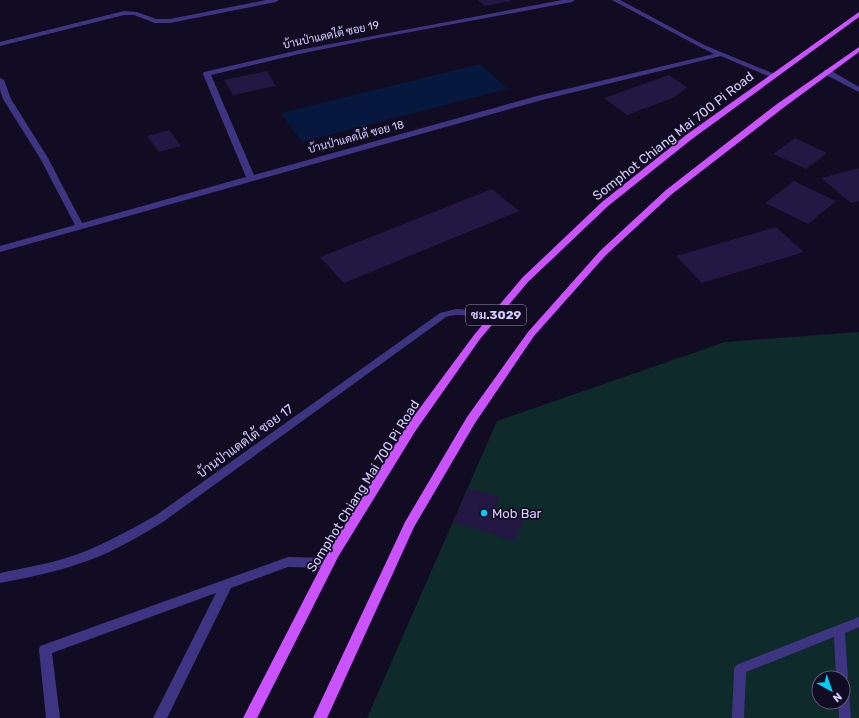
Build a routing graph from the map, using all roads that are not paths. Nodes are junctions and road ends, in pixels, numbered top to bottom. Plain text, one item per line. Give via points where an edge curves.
1 (276, 0) edge
2 (572, 0) edge
3 (615, 0) edge
4 (859, 14) edge
5 (0, 44) edge
6 (859, 49) edge
7 (720, 54) junction
8 (827, 72) junction
9 (773, 75) junction
10 (0, 80) edge
11 (859, 90) edge
12 (3, 99) edge
13 (251, 178) junction
14 (80, 227) junction
15 (0, 249) edge
16 (493, 319) junction
17 (329, 563) junction
18 (0, 578) edge
19 (227, 584) junction
20 (859, 622) edge
21 (839, 629) junction
22 (842, 670) edge
23 (53, 718) edge
24 (160, 718) edge
25 (250, 718) edge
26 (320, 718) edge
27 (738, 718) edge

1 - 5 street via 170,21 155,22 135,13 124,14
2 - 13 street, บ้านป่าแดดใต้ ซอย 19 via 299,52 207,74
3 - 7 street
4 - 9 main road, Somphot Chiang Mai 700 Pi Road / ชม.3029
6 - 8 main road, ชม.3029
7 - 9 street
7 - 13 street, บ้านป่าแดดใต้ ซอย 18 via 540,98
8 - 11 street
8 - 26 main road, ชม.3029 via 668,192 603,253 531,334 471,420 409,525
9 - 16 main road, Somphot Chiang Mai 700 Pi Road / ชม.3029 via 689,137 606,204 525,280
10 - 12 street
12 - 14 street via 44,158
13 - 14 street, บ้านป่าแดดใต้ ซอย 18
14 - 15 street, บ้านป่าแดดใต้ ซอย 18
16 - 17 main road, Somphot Chiang Mai 700 Pi Road / ชม.3029 via 412,427
16 - 18 street, บ้านป่าแดดใต้ ซอย 17 via 460,311 443,315 159,519 117,543 74,560 34,572
17 - 19 street via 288,562
17 - 25 main road, Somphot Chiang Mai 700 Pi Road / ชม.3029
19 - 23 street via 45,650
19 - 24 street
20 - 21 lane
21 - 22 lane
21 - 27 lane via 740,669

